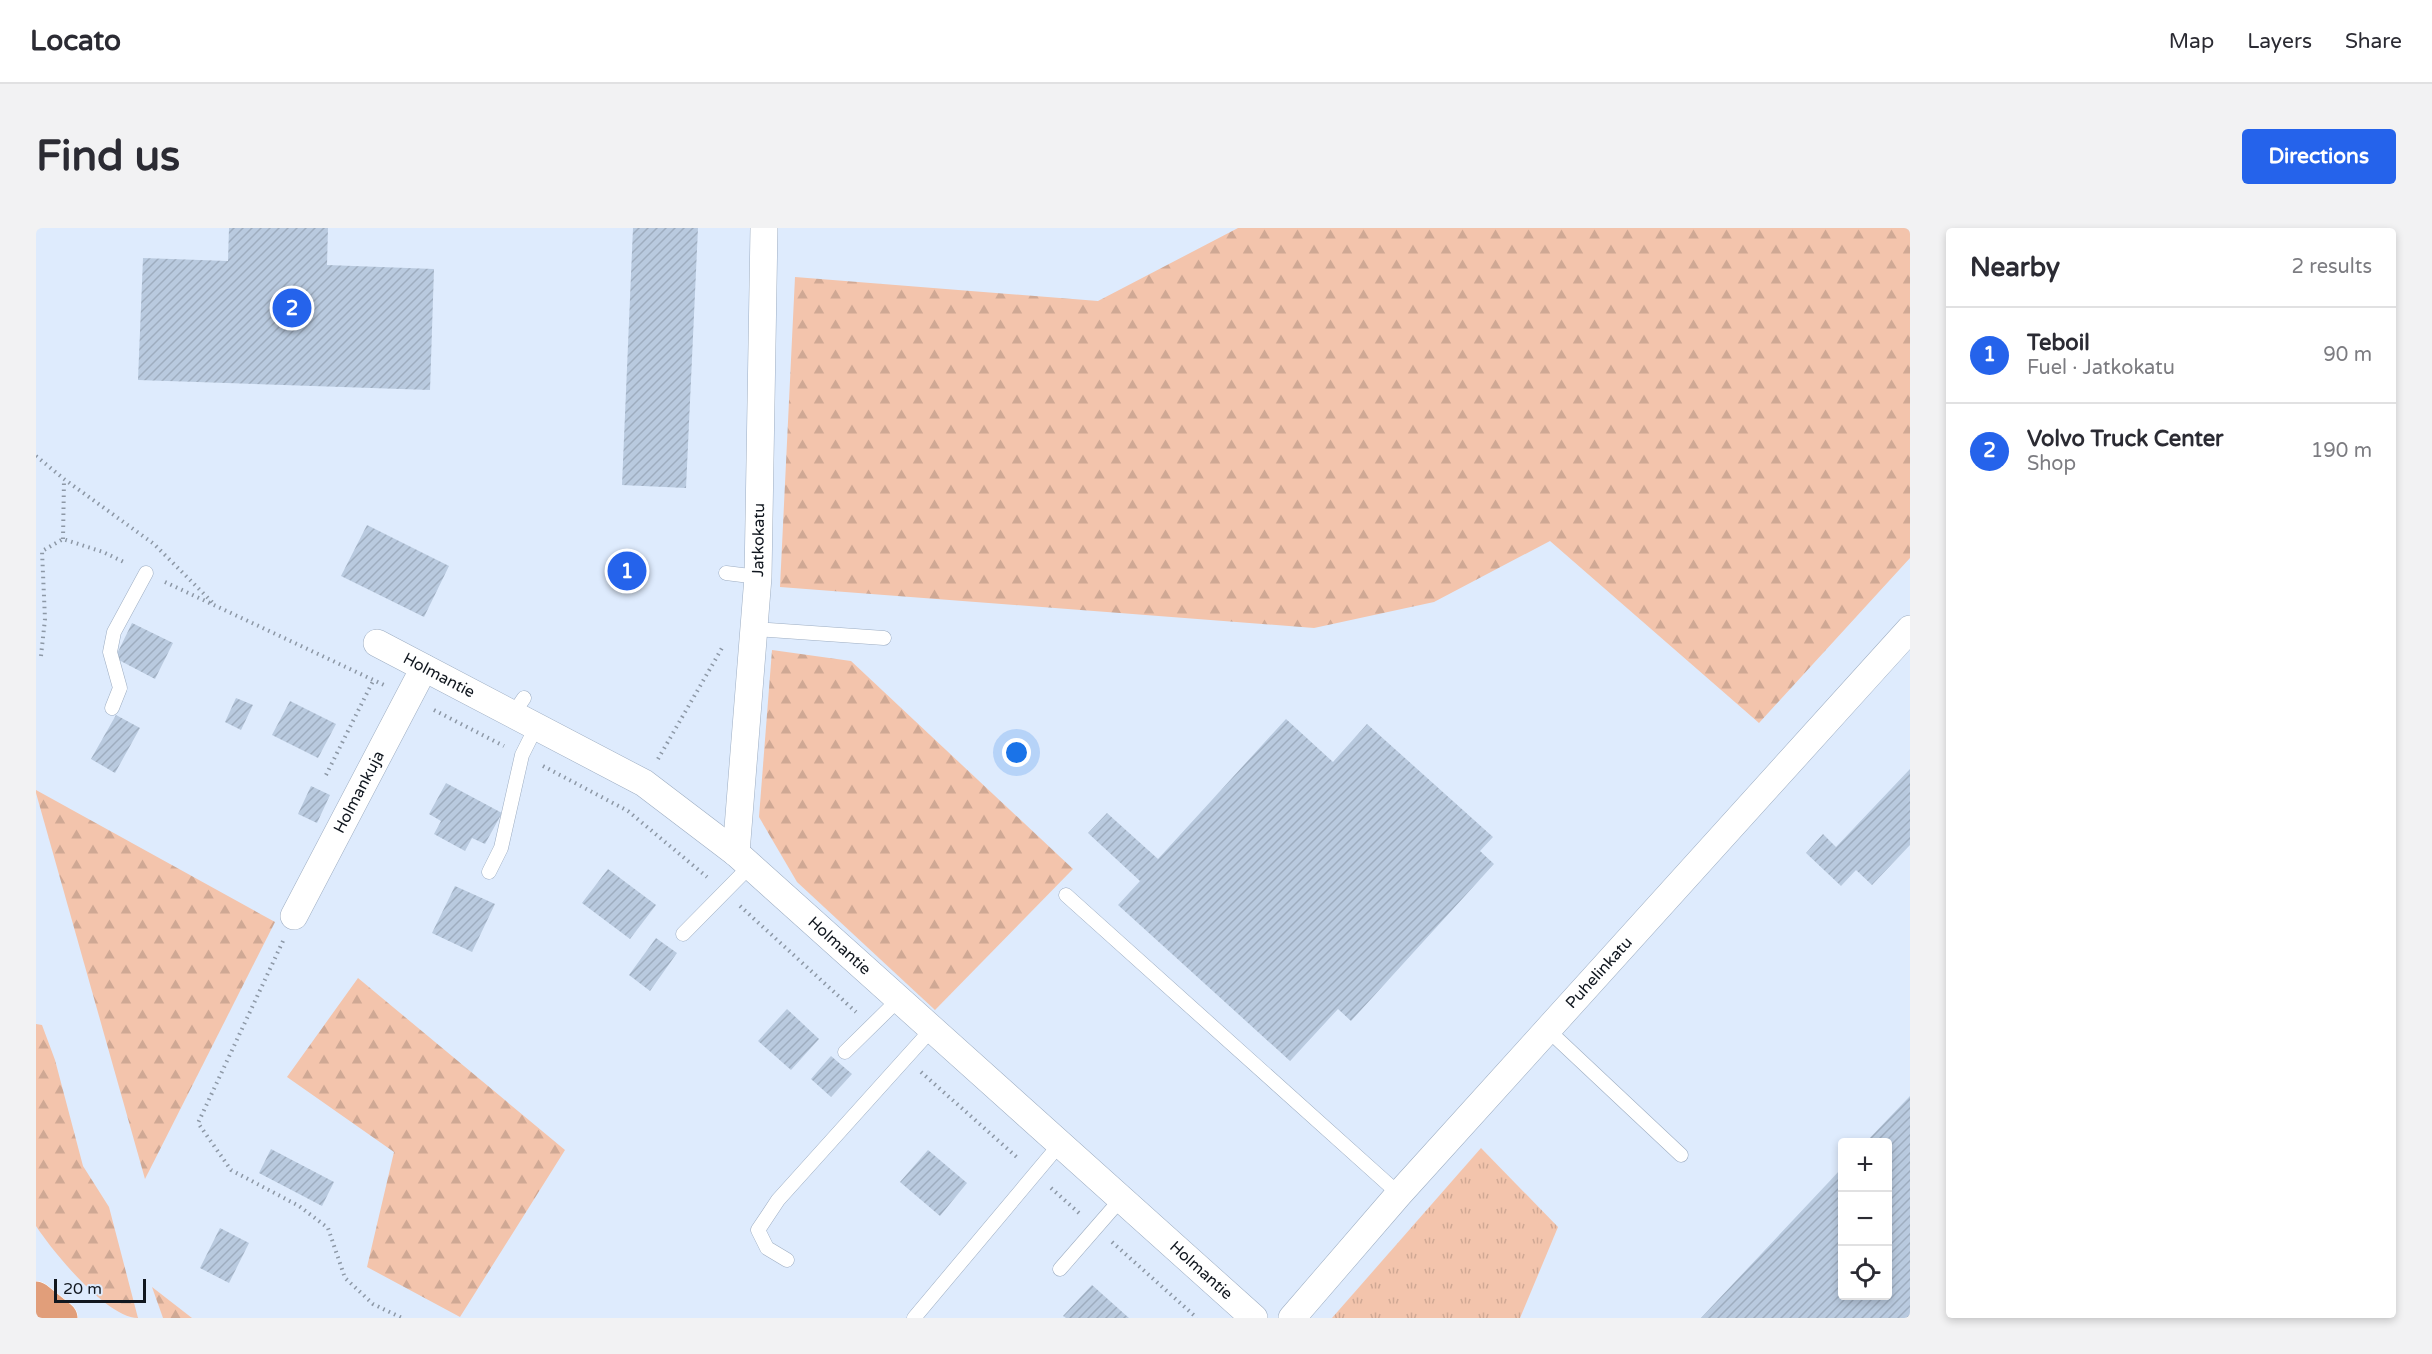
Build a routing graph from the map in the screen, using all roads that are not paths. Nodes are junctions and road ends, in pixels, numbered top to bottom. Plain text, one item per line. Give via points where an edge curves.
1 (764, 228) edge
2 (146, 573) road end
3 (726, 573) dead end
4 (758, 577) junction
5 (755, 629) junction
6 (1910, 629) edge
7 (884, 638) dead end
8 (383, 646) road end
9 (424, 668) junction
10 (112, 708) dead end
11 (525, 713) junction
12 (743, 859) junction
13 (489, 872) dead end
14 (1066, 895) dead end
15 (294, 916) road end
16 (683, 934) dead end
17 (897, 1000) junction
18 (931, 1030) junction
19 (1549, 1031) junction
20 (845, 1052) dead end
21 (1060, 1144) junction
22 (1681, 1155) dead end
23 (1399, 1194) junction
24 (1121, 1199) junction
25 (787, 1260) dead end
26 (1060, 1269) dead end
27 (36, 1298) edge
28 (61, 1318) edge
29 (914, 1318) edge
30 (1254, 1318) edge
31 (1292, 1318) edge

1 - 4 street, Jatkokatu
2 - 10 lane via 114,632 110,652 120,688
3 - 4 lane
4 - 5 street, Jatkokatu
5 - 7 lane
5 - 12 street, Jatkokatu
6 - 19 street, Puhelinkatu
8 - 9 street, Holmantie
9 - 11 street, Holmantie
9 - 15 street, Holmankuja
11 - 12 street, Holmantie via 644,783
11 - 13 lane via 522,755 501,848
12 - 16 lane via 725,893
12 - 17 street, Holmantie
14 - 23 lane
17 - 18 street, Holmantie
17 - 20 lane
18 - 21 street, Holmantie
18 - 25 lane via 778,1200 758,1230 767,1248
19 - 22 lane
19 - 23 street, Puhelinkatu
21 - 24 street, Holmantie
21 - 29 lane
23 - 31 street, Puhelinkatu
24 - 26 lane
24 - 30 street, Holmantie
27 - 28 highway

